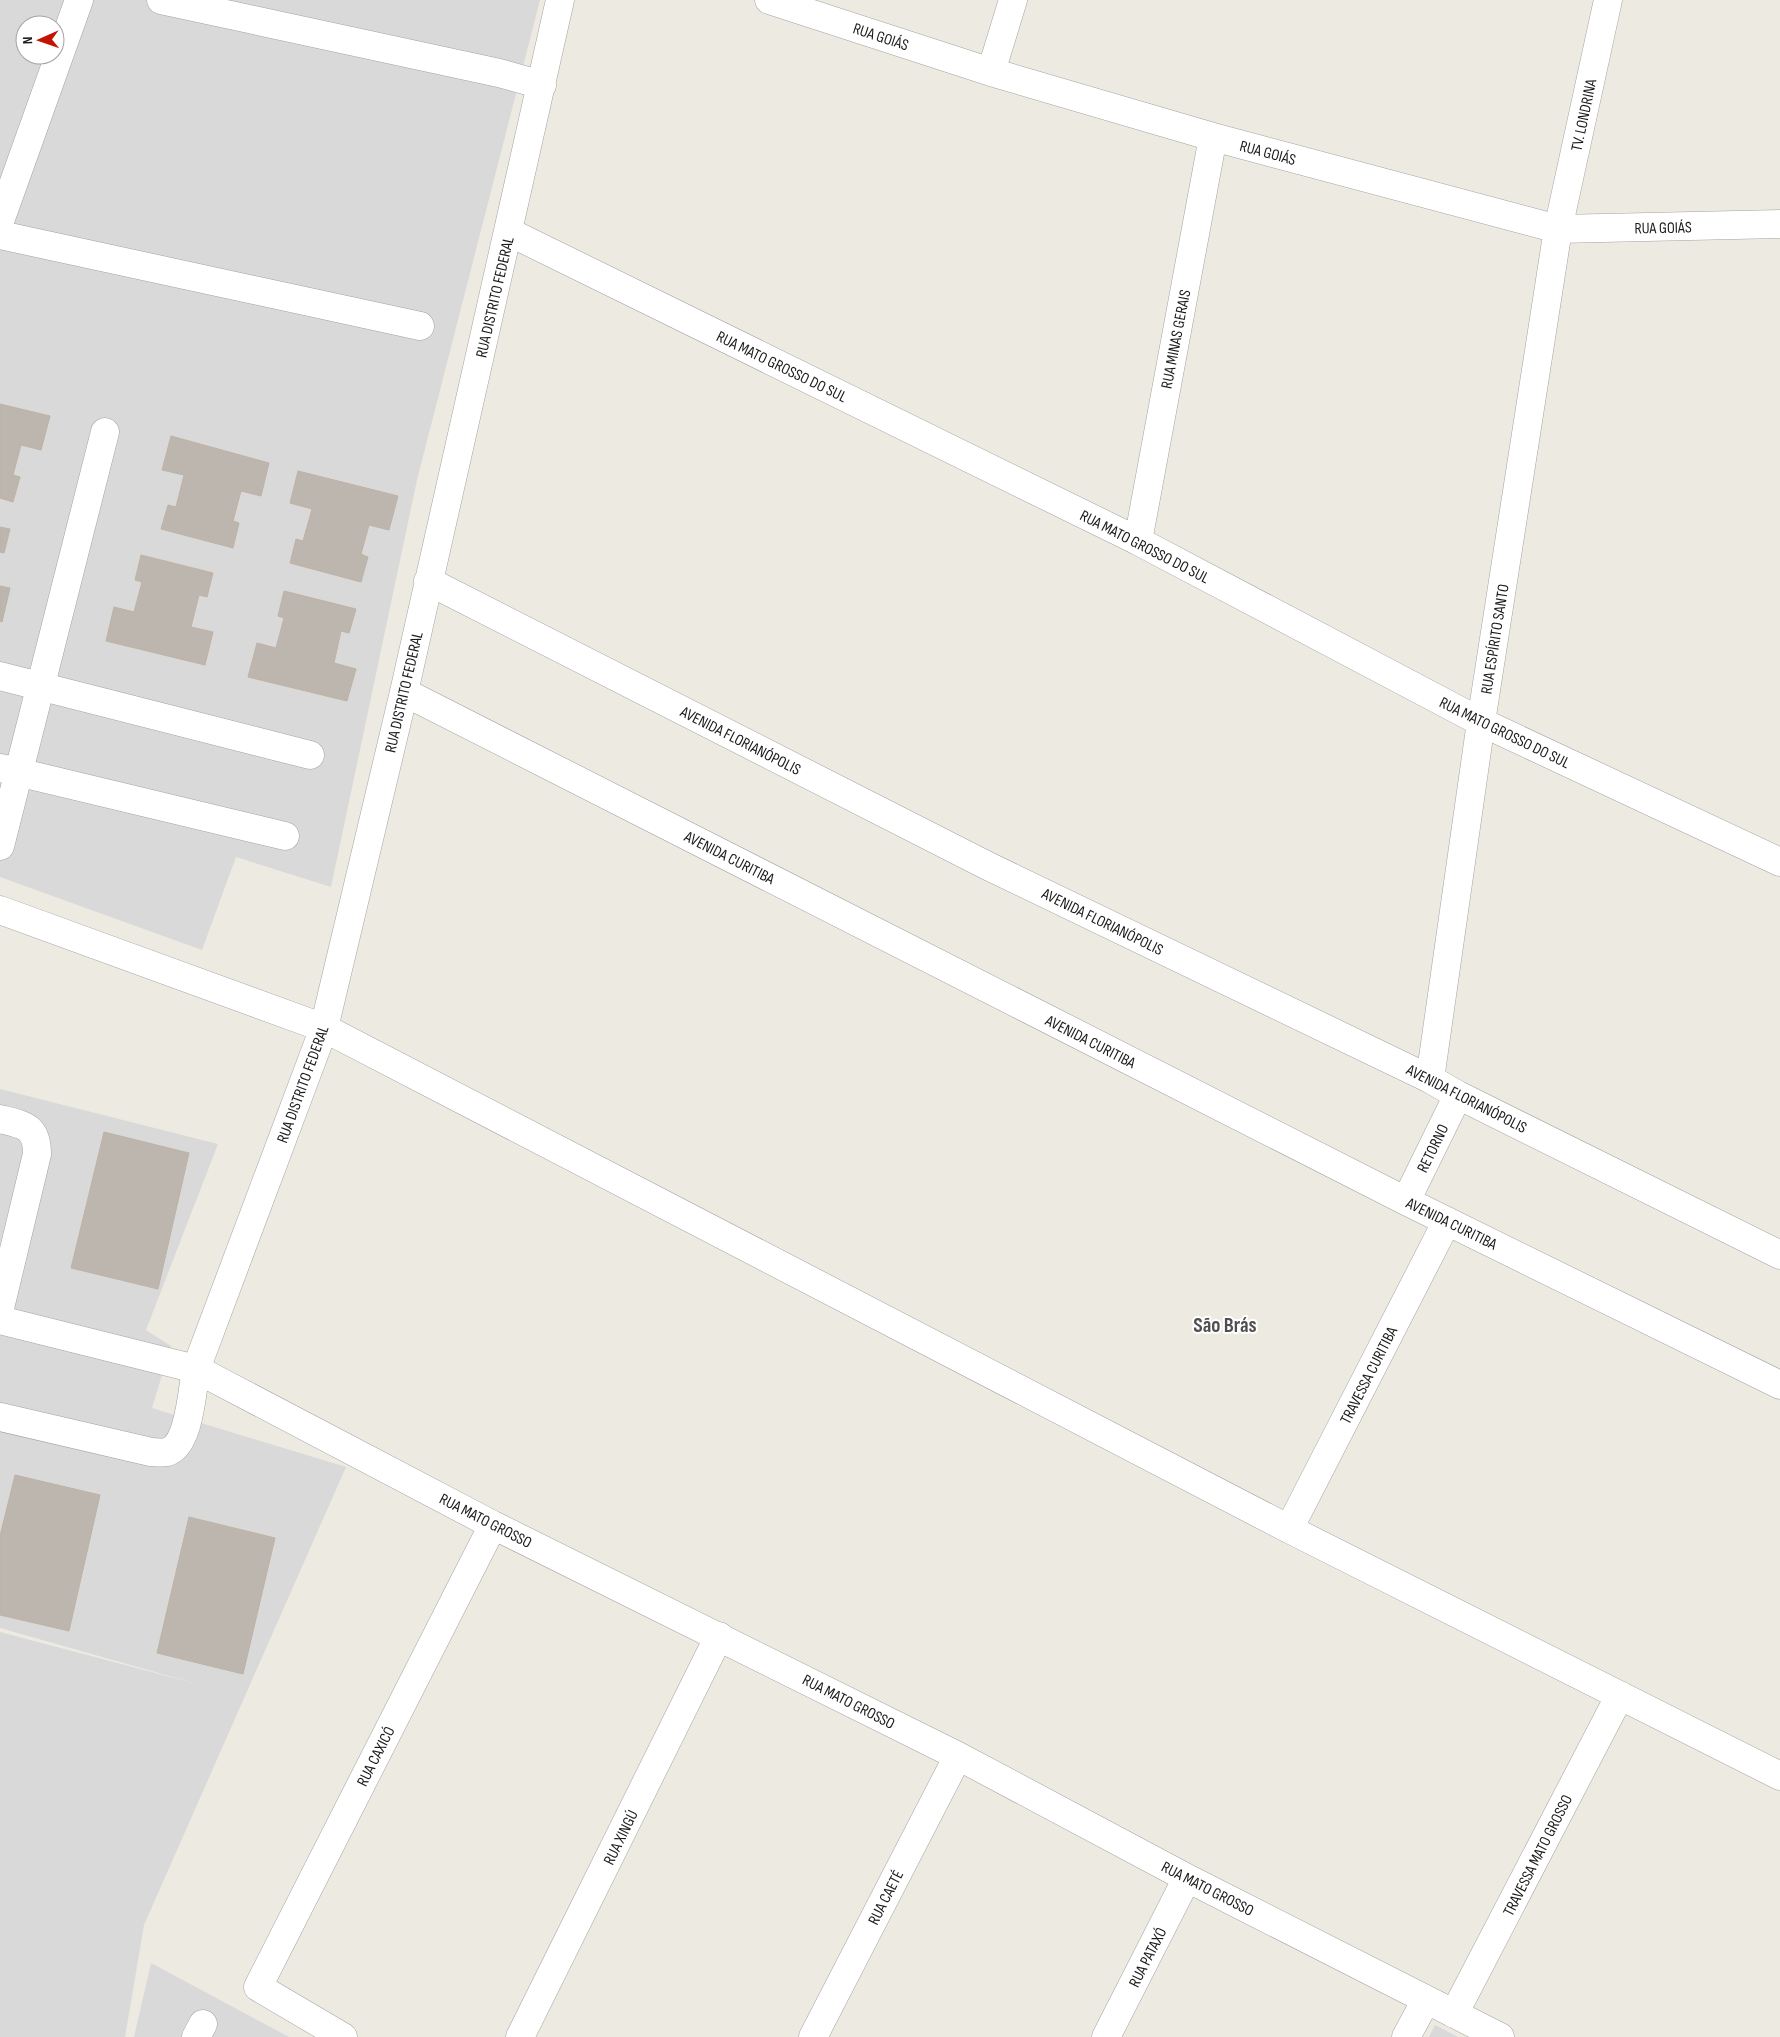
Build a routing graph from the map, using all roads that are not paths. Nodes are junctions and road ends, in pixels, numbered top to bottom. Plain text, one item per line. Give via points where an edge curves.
1 (79, 0) edge
2 (161, 0) edge
3 (560, 0) edge
4 (770, 0) edge
5 (1013, 0) edge
6 (1608, 0) edge
7 (991, 72) junction
8 (542, 85) junction
9 (1213, 137) junction
10 (0, 221) edge
11 (1780, 224) edge
12 (1558, 229) junction
13 (509, 232) junction
14 (0, 235) edge
15 (420, 326) dead end
16 (105, 432) dead end
17 (1138, 541) junction
18 (428, 581) junction
19 (0, 676) edge
20 (41, 685) junction
21 (404, 692) junction
22 (1481, 722) junction
23 (310, 755) dead end
24 (9, 770) edge
25 (285, 836) dead end
26 (0, 846) edge
27 (1780, 862) edge
28 (0, 910) edge
29 (324, 1028) junction
30 (1430, 1079) junction
31 (1458, 1095) junction
32 (0, 1119) edge
33 (1406, 1201) junction
34 (1447, 1221) junction
35 (1780, 1255) edge
36 (0, 1308) edge
37 (0, 1320) edge
38 (196, 1369) junction
39 (1780, 1385) edge
40 (0, 1418) edge
41 (493, 1524) junction
42 (1289, 1529) junction
43 (719, 1636) junction
44 (1620, 1695) junction
45 (958, 1756) junction
46 (1780, 1776) edge
47 (1188, 1878) junction
48 (1426, 2000) junction
49 (1454, 2014) junction
50 (343, 2037) edge
51 (520, 2037) edge
52 (813, 2037) edge
53 (1106, 2037) edge
54 (1406, 2037) edge
55 (1500, 2037) edge

1 - 10 street
2 - 8 street
3 - 8 street, RUA DISTRITO FEDERAL
4 - 7 street, RUA GOIÁS
5 - 7 street
6 - 12 street, TV. LONDRINA
7 - 9 street, RUA GOIÁS
8 - 13 street, RUA DISTRITO FEDERAL
9 - 12 street, RUA GOIÁS
9 - 17 street, RUA MINAS GERAIS
11 - 12 street, RUA GOIÁS
12 - 22 street, RUA ESPÍRITO SANTO
13 - 17 street, RUA MATO GROSSO DO SUL
13 - 18 street, RUA DISTRITO FEDERAL
14 - 15 street
16 - 20 street
17 - 22 street, RUA MATO GROSSO DO SUL
18 - 21 street, RUA DISTRITO FEDERAL
18 - 30 street, AVENIDA FLORIANÓPOLIS via 988,866
19 - 20 street
20 - 23 street
20 - 24 street
21 - 29 street, RUA DISTRITO FEDERAL
21 - 33 street, AVENIDA CURITIBA
22 - 27 street, RUA MATO GROSSO DO SUL
22 - 30 street, RUA ESPÍRITO SANTO
24 - 25 street
24 - 26 street
28 - 29 street
29 - 38 street, RUA DISTRITO FEDERAL
29 - 42 street
30 - 31 street, AVENIDA FLORIANÓPOLIS
31 - 33 street, RETORNO
31 - 35 street, AVENIDA FLORIANÓPOLIS
32 - 36 street via 31,1130 37,1140 38,1154
33 - 34 street, AVENIDA CURITIBA
34 - 39 street, AVENIDA CURITIBA
34 - 42 street, TRAVESSA CURITIBA
37 - 38 street, RUA MATO GROSSO
38 - 40 street, RUA DISTRITO FEDERAL via 186,1426 180,1443 167,1452 151,1452
38 - 41 street, RUA MATO GROSSO
41 - 43 street, RUA MATO GROSSO
41 - 50 street, RUA CAXICÓ via 258,1988
42 - 44 street
43 - 45 street, RUA MATO GROSSO
43 - 51 street, RUA XINGÚ
44 - 46 street
44 - 49 street, TRAVESSA MATO GROSSO
45 - 47 street, RUA MATO GROSSO
45 - 52 street, RUA CAETÉ
47 - 48 street, RUA MATO GROSSO
47 - 53 street, RUA PATAXÓ
48 - 49 street, RUA MATO GROSSO
48 - 54 street
49 - 55 street, RUA MATO GROSSO

